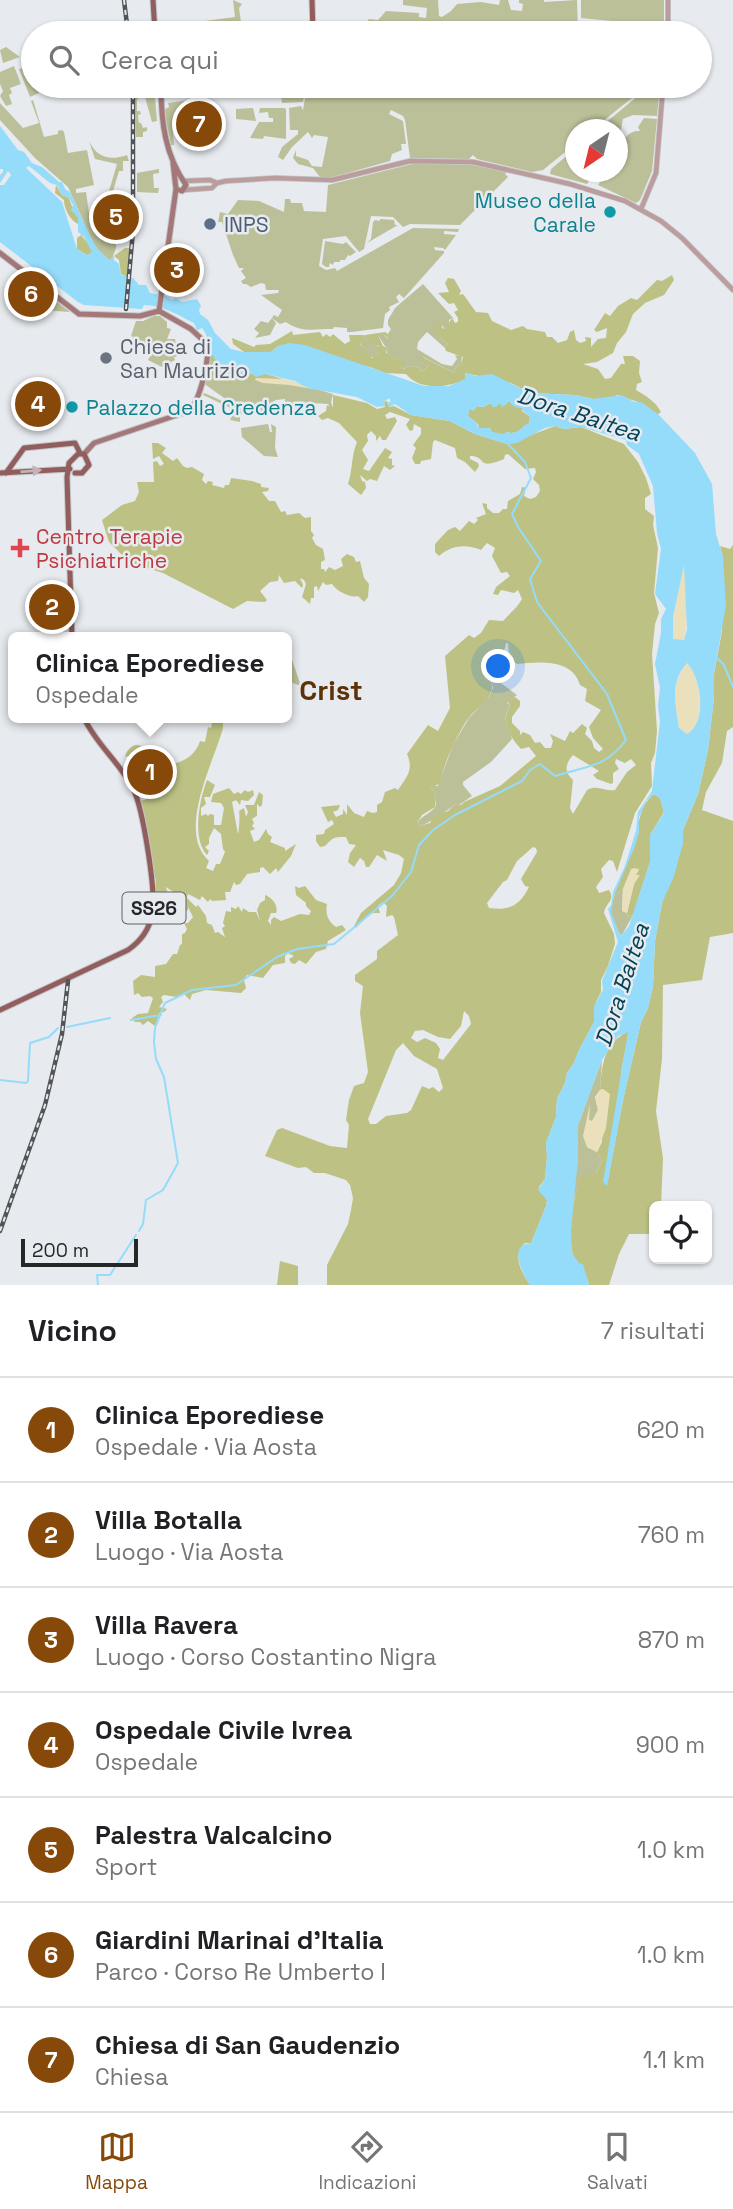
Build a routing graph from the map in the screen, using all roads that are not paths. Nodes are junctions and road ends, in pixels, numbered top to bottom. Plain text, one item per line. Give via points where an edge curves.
1 (153, 0) edge
2 (312, 0) edge
3 (668, 0) edge
4 (154, 21) edge
5 (313, 21) edge
6 (668, 21) edge
7 (162, 98) edge
8 (662, 98) edge
9 (173, 163) junction
10 (183, 181) junction
11 (217, 183) junction
12 (179, 189) junction
13 (641, 209) junction
14 (0, 254) edge
15 (733, 290) edge
16 (160, 309) junction
17 (82, 453) junction
18 (61, 469) junction
19 (72, 471) junction
20 (3, 473) edge
21 (67, 477) junction
22 (67, 485) junction
23 (72, 632) edge
24 (87, 723) edge
25 (0, 1010) edge

1 - 4 main road
2 - 5 main road
3 - 6 street
7 - 9 main road via 163,128
8 - 13 street via 656,173
9 - 10 main road
9 - 12 main road
10 - 11 street
10 - 12 main road via 178,181
11 - 12 street via 212,188
11 - 13 street via 332,180 410,161 473,162 593,189
12 - 16 main road
13 - 15 street via 682,238
14 - 16 main road via 79,314 140,316
16 - 17 main road via 207,344 196,404 94,443
17 - 19 main road via 71,460
17 - 19 main road via 89,465 82,473
17 - 20 main road via 75,443 24,448
18 - 19 main road
20 -> 18 main road
18 - 21 main road
19 - 21 main road
19 - 22 main road
21 - 22 main road
22 - 23 main road
24 - 25 main road, SS26 via 138,800 153,894 151,920 142,939 128,950

